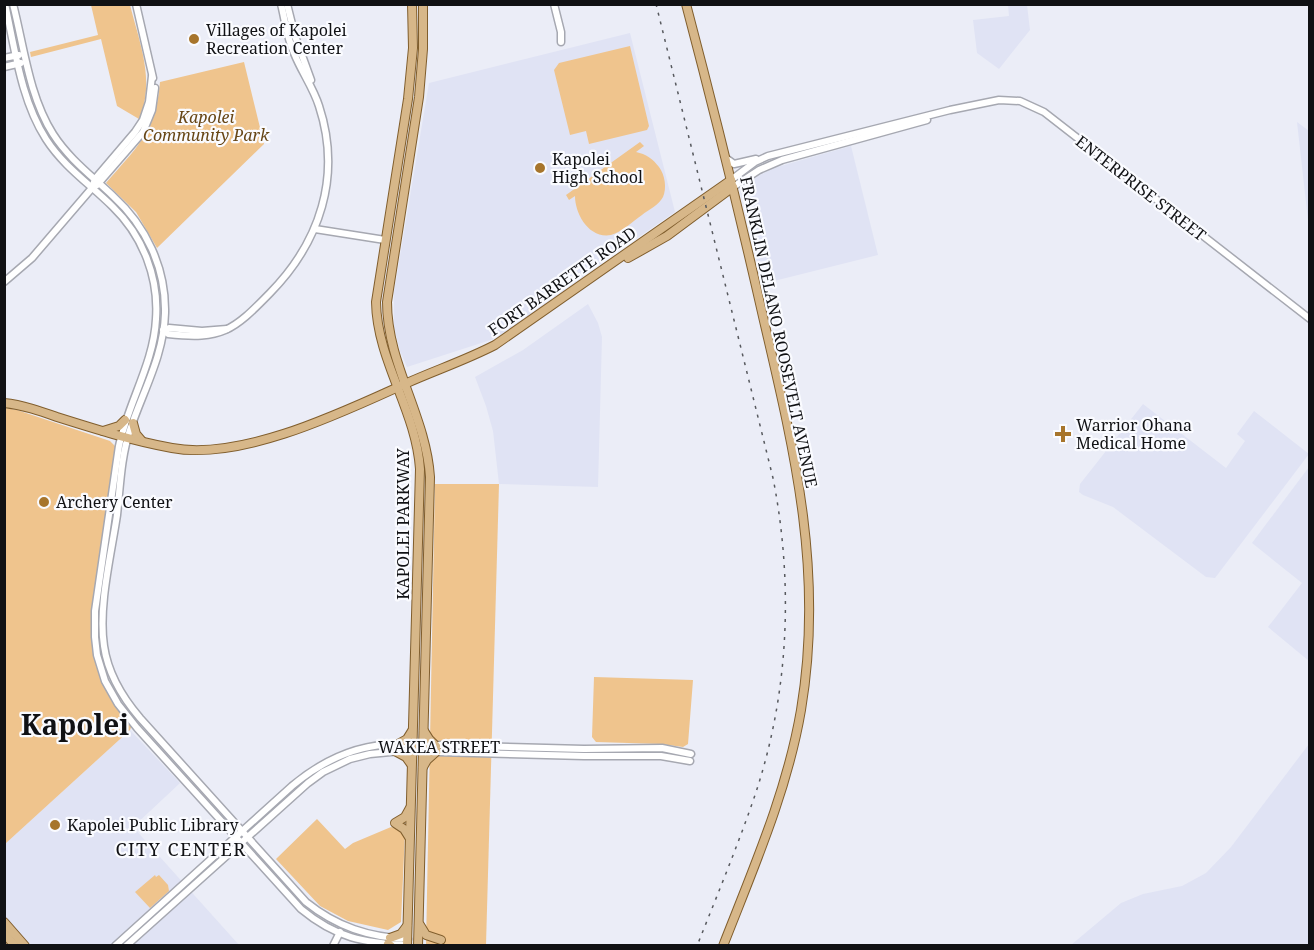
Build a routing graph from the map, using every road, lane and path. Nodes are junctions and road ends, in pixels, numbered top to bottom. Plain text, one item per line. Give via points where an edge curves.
1 (5, 4) edge
2 (13, 4) edge
3 (136, 4) edge
4 (281, 4) edge
5 (287, 4) edge
6 (412, 4) edge
7 (423, 4) edge
8 (554, 4) edge
9 (686, 4) edge
10 (561, 42) dead end
11 (25, 53) junction
12 (17, 55) junction
13 (4, 58) edge
14 (27, 62) junction
15 (19, 64) junction
16 (4, 67) edge
17 (311, 86) junction
18 (956, 110) junction
19 (772, 155) junction
20 (727, 159) junction
21 (97, 182) junction
22 (732, 183) junction
23 (92, 188) junction
24 (721, 195) junction
25 (735, 198) junction
26 (315, 229) junction
27 (385, 240) junction
28 (395, 242) junction
29 (4, 282) edge
30 (1310, 319) edge
31 (155, 329) junction
32 (164, 330) junction
33 (390, 368) junction
34 (399, 368) junction
35 (428, 374) junction
36 (402, 387) junction
37 (381, 395) junction
38 (4, 403) edge
39 (129, 421) junction
40 (102, 431) junction
41 (124, 438) junction
42 (144, 442) junction
43 (424, 729) junction
44 (413, 730) junction
45 (397, 748) junction
46 (413, 748) junction
47 (423, 748) junction
48 (437, 749) junction
49 (412, 765) junction
50 (423, 768) junction
51 (411, 807) junction
52 (233, 822) junction
53 (251, 822) junction
54 (411, 824) junction
55 (421, 824) junction
56 (226, 826) junction
57 (257, 827) junction
58 (241, 837) junction
59 (410, 838) junction
60 (226, 845) junction
61 (256, 848) junction
62 (231, 851) junction
63 (249, 852) junction
64 (4, 922) edge
65 (419, 922) junction
66 (408, 925) junction
67 (342, 926) junction
68 (4, 933) edge
69 (339, 934) junction
70 (441, 940) dead end
71 (390, 942) edge
72 (407, 943) edge
73 (417, 944) edge
74 (15, 945) edge
75 (25, 945) edge
76 (115, 945) edge
77 (126, 945) edge
78 (333, 945) edge
79 (723, 945) edge

1 - 12 street
2 - 11 street
3 - 21 street via 154,97 148,122 136,142
4 - 17 street via 292,48
5 - 17 street
6 - 27 main road, KAPOLEI PARKWAY via 409,90
7 - 28 main road, KAPOLEI PARKWAY via 419,97
8 - 10 street
9 - 20 main road, FRANKLIN DELANO ROOSEVELT AVENUE
11 - 12 street
11 - 14 street
12 - 13 street
12 - 15 street
14 - 15 street
14 - 21 street via 48,126 70,156
15 - 16 street
15 - 23 street via 29,104 44,136 63,162
17 - 26 street via 322,115 328,157 324,198
18 - 19 street, ENTERPRISE STREET
18 - 22 street, ENTERPRISE STREET via 782,160
18 - 30 street, ENTERPRISE STREET via 1006,100 1039,108
19 - 20 street via 737,164
19 - 22 street, ENTERPRISE STREET via 754,162
20 - 22 main road, FRANKLIN DELANO ROOSEVELT AVENUE
21 - 23 street
21 - 32 street via 132,215 152,248 165,302
22 - 24 main road, FORT BARRETTE ROAD
22 - 25 main road, FRANKLIN DELANO ROOSEVELT AVENUE
22 - 35 main road, FORT BARRETTE ROAD via 513,334
23 - 29 street via 26,264
23 - 31 street via 125,221 144,251 154,285
24 - 25 main road
24 - 36 main road, FORT BARRETTE ROAD via 667,236 614,267 504,345
25 - 79 main road, FRANKLIN DELANO ROOSEVELT AVENUE via 798,475 808,548 810,619 804,688 787,772
26 - 27 street
26 - 32 street via 287,276 247,317 228,329
27 - 28 main road
27 - 33 main road, KAPOLEI PARKWAY via 376,310
28 - 34 main road, KAPOLEI PARKWAY via 387,310
31 - 32 street
31 - 39 street
32 - 39 street via 158,358
33 - 36 main road, KAPOLEI PARKWAY
33 - 37 main road via 388,384
34 - 35 main road via 409,377
34 - 36 main road, KAPOLEI PARKWAY
35 - 36 main road, FORT BARRETTE ROAD
36 - 37 main road, FORT BARRETTE ROAD
36 - 43 main road, KAPOLEI PARKWAY via 423,436 430,477
36 - 44 main road, KAPOLEI PARKWAY via 420,469
37 - 42 main road, FORT BARRETTE ROAD via 252,444 199,451
38 - 40 main road, FORT BARRETTE ROAD
39 - 40 main road
39 - 41 street
39 - 42 main road
40 - 41 main road, FORT BARRETTE ROAD
41 - 42 main road, FORT BARRETTE ROAD
41 - 52 street via 103,617 107,659 130,708
41 - 56 street via 95,611 99,663 123,710
43 - 47 main road, KAPOLEI PARKWAY
43 - 48 main road
44 - 45 main road
44 - 46 main road, KAPOLEI PARKWAY
45 - 46 street, WAKEA STREET
45 - 49 main road
45 - 53 street, WAKEA STREET via 355,750 328,761
45 - 57 street, WAKEA STREET via 360,756 323,772
46 - 47 street, WAKEA STREET
46 - 49 main road, KAPOLEI PARKWAY
47 - 48 street, WAKEA STREET
47 - 50 main road, KAPOLEI PARKWAY
48 - 48 street, WAKEA STREET via 492,754 691,758 662,748
48 - 50 main road
49 - 51 main road, KAPOLEI PARKWAY
50 - 55 main road, KAPOLEI PARKWAY
51 - 54 main road, KAPOLEI PARKWAY
51 - 59 main road via 395,823
52 - 53 street
52 - 58 street
53 - 58 street, WAKEA STREET
54 - 55 main road
54 - 59 main road, KAPOLEI PARKWAY
55 - 65 main road, KAPOLEI PARKWAY
56 - 58 street
56 - 60 street
57 - 58 street, WAKEA STREET
57 - 61 street
58 - 60 street, WAKEA STREET
58 - 61 street
58 - 62 street, WAKEA STREET
58 - 63 street
59 - 66 main road, KAPOLEI PARKWAY
60 - 76 street, WAKEA STREET
61 - 67 street via 306,902
62 - 63 street
62 - 77 street, WAKEA STREET
63 - 69 street via 301,909
64 - 75 main road
65 - 70 main road via 426,935
65 - 73 main road, KAPOLEI PARKWAY
66 - 71 main road
66 - 72 main road, KAPOLEI PARKWAY
67 - 69 street
67 - 71 street
68 - 74 main road
69 - 71 street
69 - 78 street
71 - 72 street
72 - 73 main road

